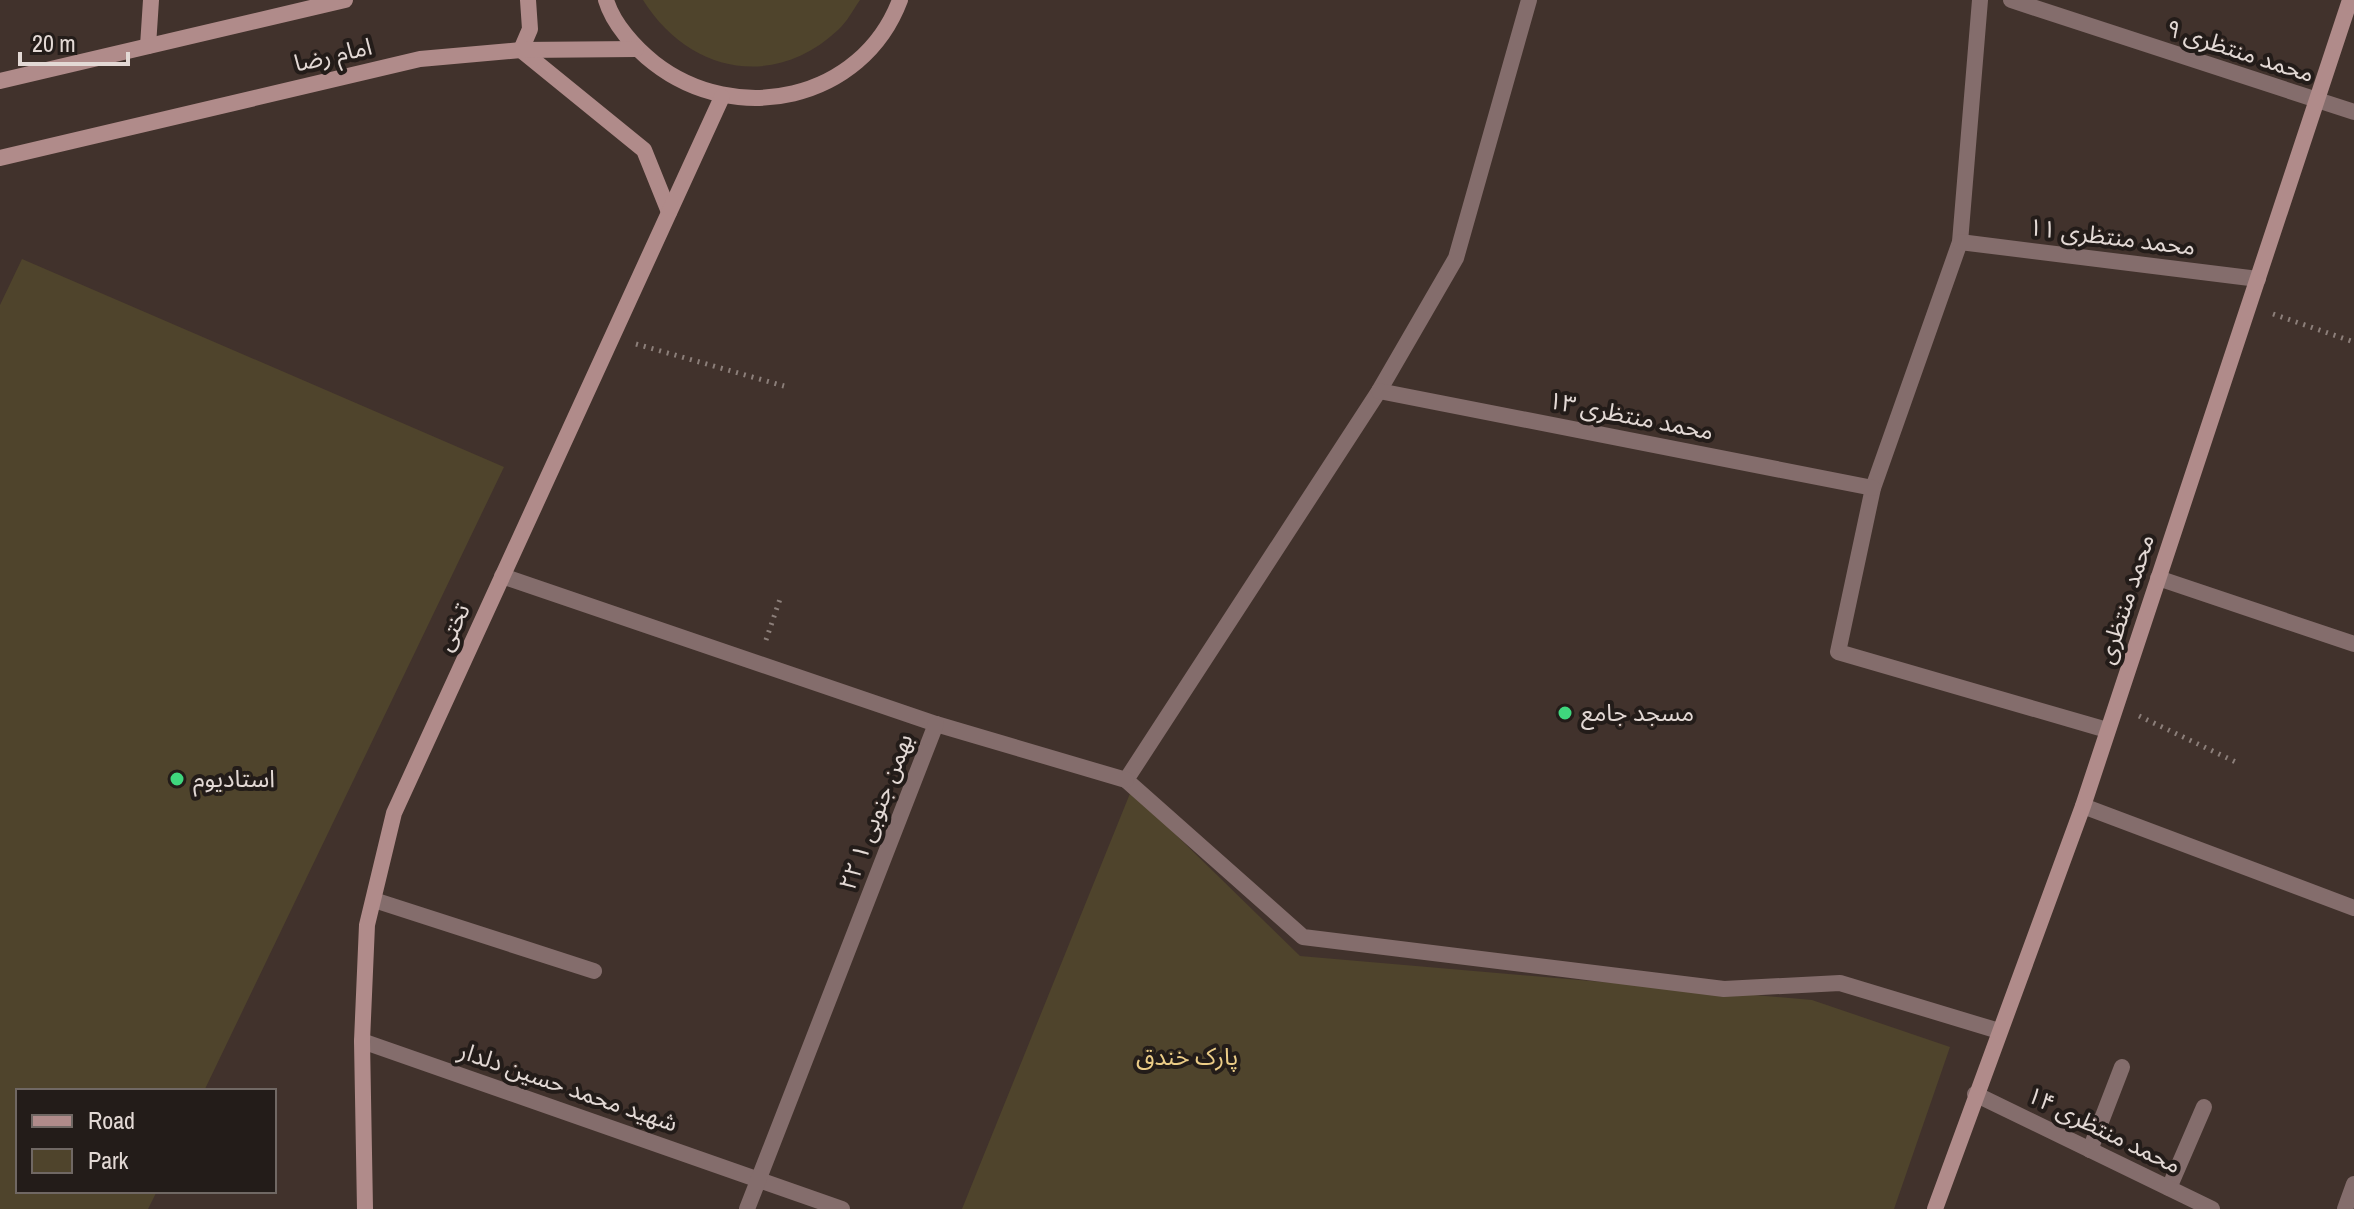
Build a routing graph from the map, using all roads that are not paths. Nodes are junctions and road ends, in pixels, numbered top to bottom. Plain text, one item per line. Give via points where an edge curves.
1 (151, 0) edge
2 (345, 0) edge
3 (528, 0) edge
4 (606, 0) edge
5 (900, 0) edge
6 (1529, 0) edge
7 (1980, 0) edge
8 (2011, 0) edge
9 (2350, 0) edge
10 (148, 46) junction
11 (636, 49) junction
12 (521, 50) junction
13 (0, 81) edge
14 (722, 97) junction
15 (2317, 102) junction
16 (2354, 112) edge
17 (0, 158) edge
18 (669, 212) junction
19 (1960, 242) junction
20 (2258, 279) junction
21 (1379, 391) junction
22 (1873, 488) junction
23 (502, 576) junction
24 (2158, 578) junction
25 (2354, 644) edge
26 (936, 724) junction
27 (2107, 730) junction
28 (1126, 780) junction
29 (2083, 806) junction
30 (374, 900) junction
31 (2354, 908) edge
32 (594, 971) dead end
33 (1999, 1031) junction
34 (362, 1041) junction
35 (2122, 1067) dead end
36 (1975, 1094) junction
37 (2204, 1107) dead end
38 (2090, 1150) junction
39 (759, 1177) junction
40 (2354, 1184) edge
41 (2169, 1188) junction
42 (365, 1209) edge
43 (747, 1209) edge
44 (842, 1209) edge
45 (1935, 1209) edge
46 (2212, 1209) edge
47 (2345, 1209) edge

1 - 10 street
2 - 10 street
3 - 12 street via 530,29
4 - 11 street
5 - 14 street via 893,18 862,58 820,86 772,99
6 - 21 street via 1456,258
7 - 19 street
8 - 15 street, محمد منتظری ۹
9 - 15 street, محمد منتظری
10 - 13 street
11 - 12 street, امام رضا
11 - 14 street via 675,80
12 - 17 street, امام رضا via 420,59
12 - 18 street via 644,150
14 - 18 street, تختی
15 - 16 street, محمد منتظری ۹
15 - 20 street, محمد منتظری
18 - 23 street, تختی
19 - 20 street, محمد منتظری ۱۱
19 - 22 street
20 - 24 street, محمد منتظری
21 - 22 street, محمد منتظری ۱۳
21 - 28 street
22 - 27 street via 1838,652
23 - 26 street, ۲۲ بهمن جنوبی ۱
23 - 30 street, تختی via 394,813
24 - 25 street
24 - 27 street, محمد منتظری
26 - 28 street
26 - 39 street, ۲۲ بهمن جنوبی ۱
27 - 29 street, محمد منتظری
28 - 33 street via 1303,937 1724,989 1840,983
29 - 31 street
29 - 33 street, محمد منتظری
30 - 32 street
30 - 34 street, تختی via 367,925
33 - 36 street, محمد منتظری
34 - 39 street, شهید محمد حسین دلدار
34 - 42 street, تختی
35 - 38 street
36 - 38 street, محمد منتظری ۱۴
36 - 45 street, محمد منتظری
37 - 41 street
38 - 41 street, محمد منتظری ۱۴
39 - 43 street, ۲۲ بهمن جنوبی ۱
39 - 44 street, شهید محمد حسین دلدار
40 - 47 street
41 - 46 street, محمد منتظری ۱۴

